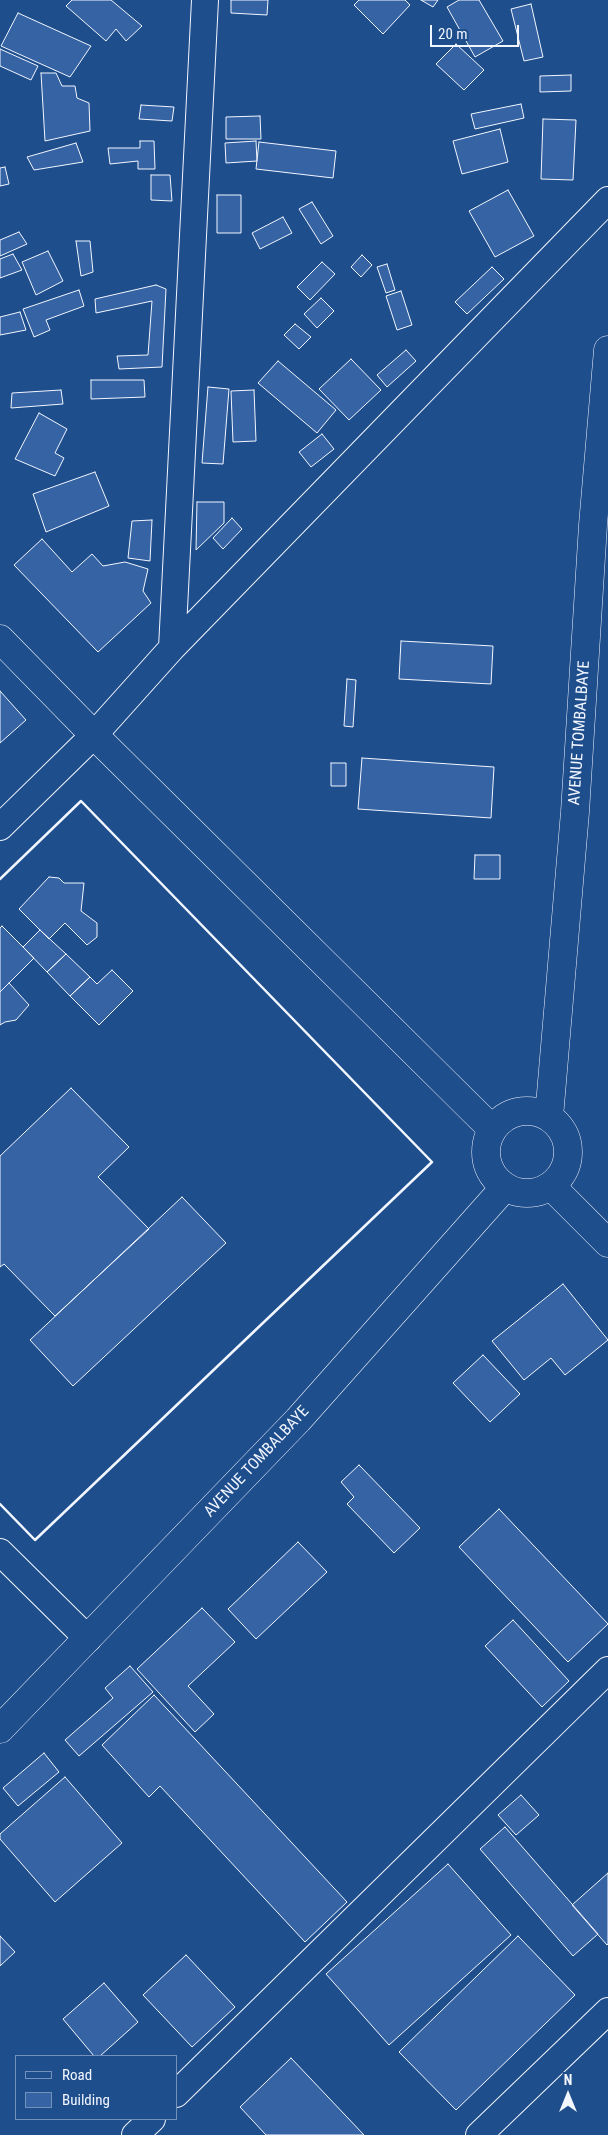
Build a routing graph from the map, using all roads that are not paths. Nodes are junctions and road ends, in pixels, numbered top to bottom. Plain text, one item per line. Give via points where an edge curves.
1 (204, 0) edge
2 (608, 200) edge
3 (608, 350) edge
4 (0, 639) edge
5 (172, 648) junction
6 (94, 735) junction
7 (0, 827) edge
8 (549, 1117) junction
9 (492, 1129) junction
10 (551, 1186) junction
11 (504, 1187) junction
12 (608, 1243) edge
13 (0, 1552) edge
14 (88, 1639) junction
15 (608, 1670) edge
16 (0, 1729) edge
17 (608, 2011) edge
18 (178, 2092) edge
19 (151, 2120) edge
20 (135, 2135) edge
21 (480, 2135) edge

1 - 5 street
2 - 5 street
3 - 8 main road, AVENUE TOMBALBAYE
4 - 6 main road
5 - 6 street
6 - 7 street
6 - 9 main road
8 - 9 main road via 534,1111 518,1112 503,1118
8 - 10 main road via 566,1138 568,1151 564,1170
9 - 11 main road via 486,1144 486,1161 493,1176
10 - 11 main road via 536,1192 520,1193
10 - 12 main road
11 - 14 main road, AVENUE TOMBALBAYE via 298,1420
13 - 14 street
14 - 16 main road, AVENUE TOMBALBAYE
15 - 18 street
17 - 21 street
19 - 20 street

